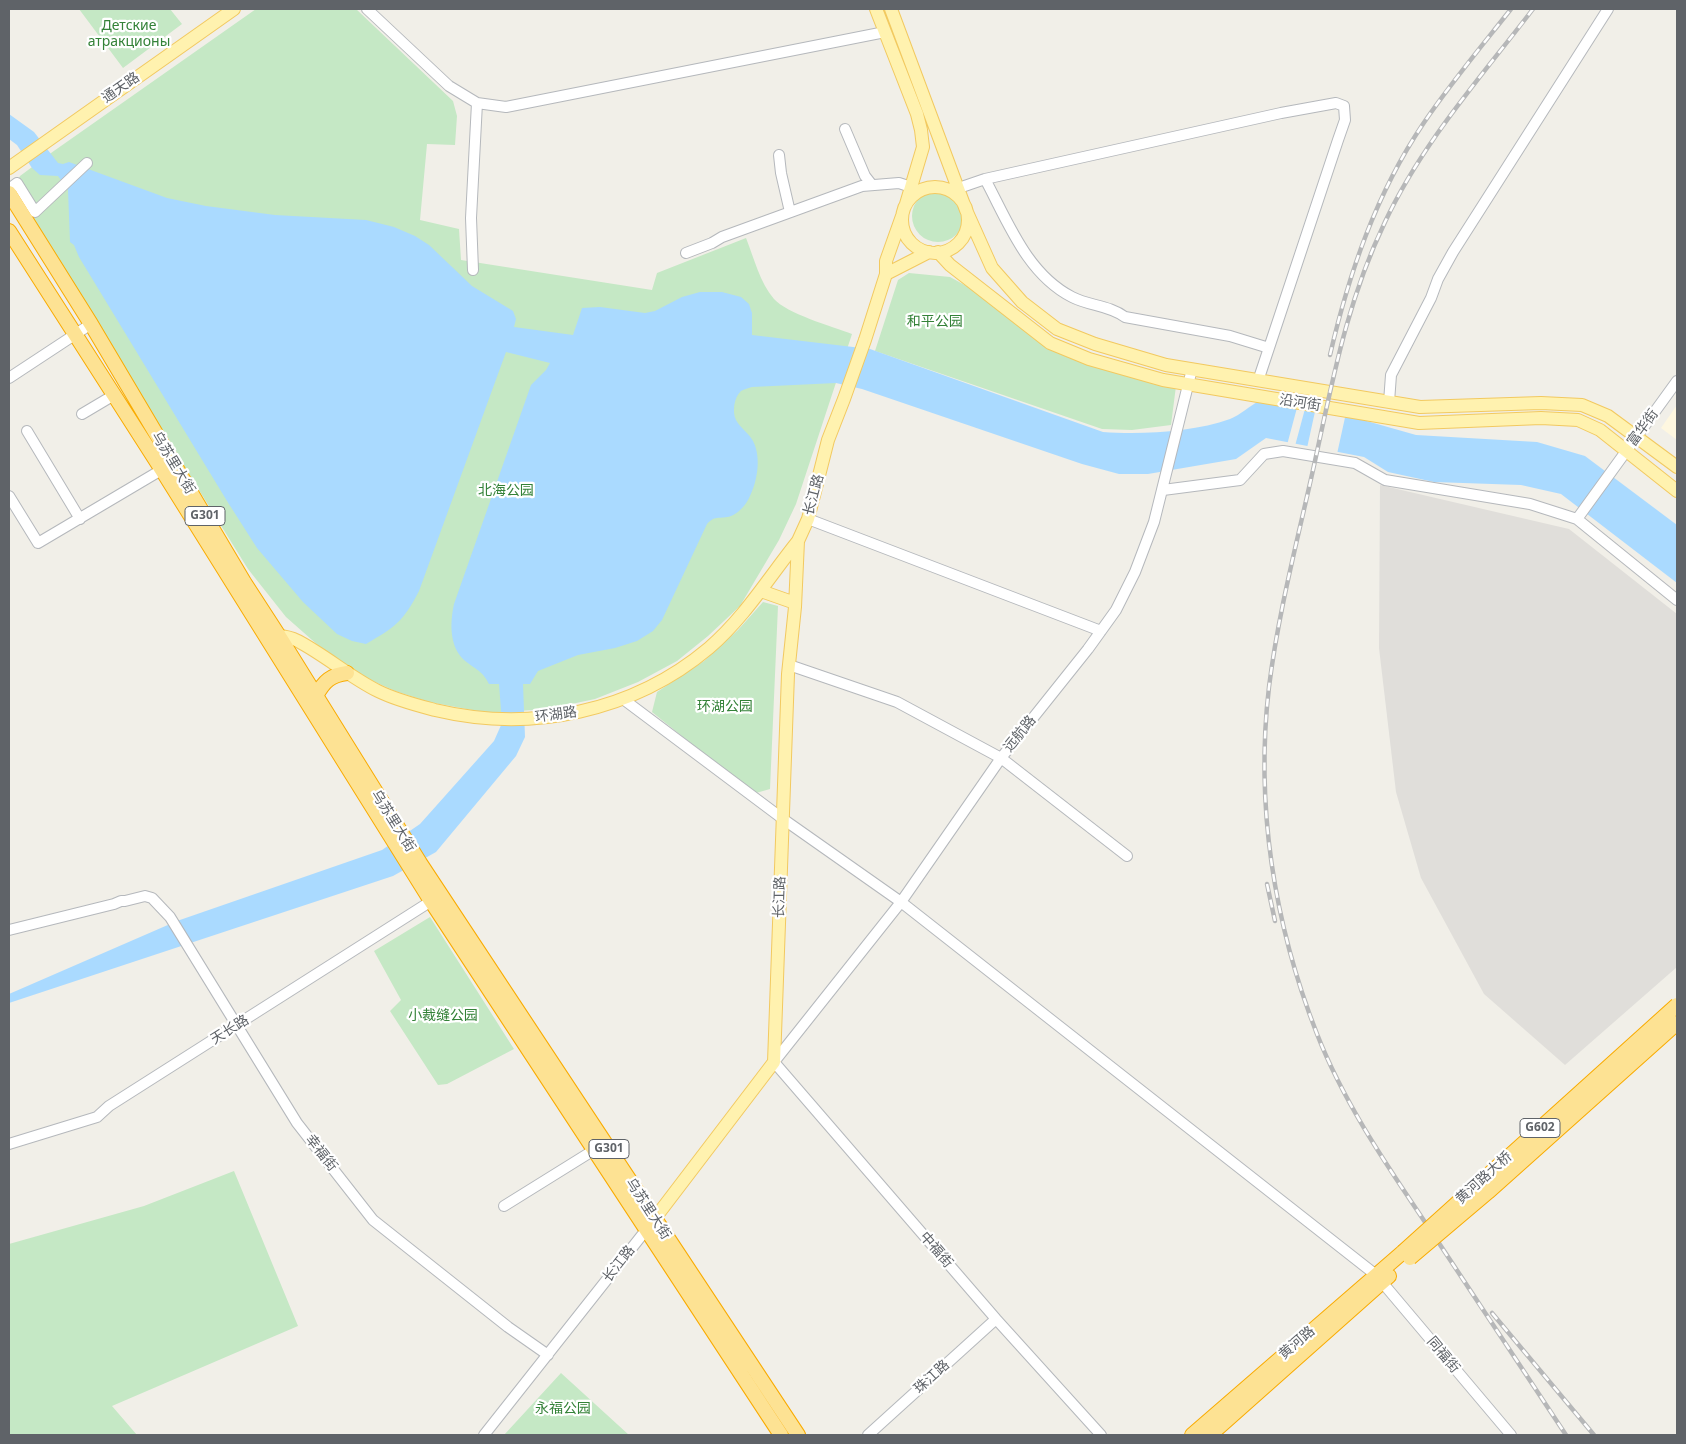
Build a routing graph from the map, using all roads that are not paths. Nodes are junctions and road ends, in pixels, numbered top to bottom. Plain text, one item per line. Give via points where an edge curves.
1 (234, 9) edge
2 (367, 9) edge
3 (876, 9) edge
4 (891, 9) edge
5 (1608, 9) edge
6 (885, 32) junction
7 (477, 102) junction
8 (845, 129) dead end
9 (779, 155) dead end
10 (87, 163) dead end
11 (13, 165) edge
12 (985, 179) junction
13 (872, 185) junction
14 (911, 187) junction
15 (9, 188) edge
16 (955, 188) junction
17 (9, 193) edge
18 (904, 210) junction
19 (966, 210) junction
20 (790, 212) junction
21 (9, 231) edge
22 (933, 252) junction
23 (686, 253) dead end
24 (473, 270) dead end
25 (886, 274) junction
26 (91, 324) junction
27 (75, 334) junction
28 (1269, 348) junction
29 (1192, 369) junction
30 (9, 378) edge
31 (1258, 381) junction
32 (1677, 381) edge
33 (1188, 385) junction
34 (114, 395) junction
35 (1390, 402) junction
36 (82, 414) dead end
37 (27, 431) dead end
38 (1636, 436) junction
39 (1626, 450) junction
40 (168, 467) junction
41 (1677, 467) edge
42 (1163, 490) junction
43 (1677, 491) edge
44 (9, 496) edge
45 (80, 519) junction
46 (808, 519) junction
47 (1577, 519) junction
48 (798, 541) junction
49 (761, 591) junction
50 (1677, 600) edge
51 (795, 603) junction
52 (1101, 632) junction
53 (272, 637) junction
54 (789, 665) junction
55 (347, 673) junction
56 (316, 696) junction
57 (623, 699) junction
58 (1002, 758) junction
59 (782, 818) junction
60 (399, 841) junction
61 (1127, 856) dead end
62 (436, 898) junction
63 (901, 902) junction
64 (9, 930) edge
65 (1677, 1005) edge
66 (1677, 1023) edge
67 (236, 1026) junction
68 (774, 1062) junction
69 (9, 1144) edge
70 (594, 1150) junction
71 (504, 1206) dead end
72 (651, 1225) junction
73 (1406, 1255) junction
74 (1379, 1279) junction
75 (996, 1319) junction
76 (548, 1355) junction
77 (484, 1435) edge
78 (781, 1435) edge
79 (798, 1435) edge
80 (868, 1435) edge
81 (1101, 1435) edge
82 (1192, 1435) edge
83 (1210, 1435) edge
84 (1511, 1435) edge

1 - 11 main road, 通天路
2 - 7 street via 449,86
3 - 6 main road, 长江路
4 - 16 main road
5 - 35 street via 1449,258 1391,375
6 - 7 street via 506,107
6 - 14 main road, 长江路 via 921,130 923,147
7 - 24 street via 471,218
8 - 13 street
9 - 20 street
10 - 15 street via 35,212 17,183
12 - 16 street
12 - 28 street via 1030,262 1052,285 1073,298 1116,310 1125,317 1230,336
12 - 28 street via 1281,113 1336,103 1344,106 1343,127
13 - 14 street via 899,183
13 - 20 street
14 - 18 main road, 长江路
16 - 18 main road via 925,188 914,194
16 - 19 main road
17 - 26 highway, 乌苏里大街 / G301
18 - 22 main road via 903,227 907,237 918,248
18 - 25 main road, 长江路 via 886,261
19 - 22 main road via 966,229 960,240 950,248
19 - 29 main road, 沿河街 via 992,268 1022,302 1058,329 1095,344 1166,365
20 - 23 street
21 - 27 highway, 乌苏里大街 / G301
22 - 25 main road
22 - 33 main road, 沿河街 via 1050,343 1090,359
25 - 46 main road, 长江路 via 828,440
26 - 27 street
26 - 40 highway, 乌苏里大街 / G301
27 - 30 street
27 - 34 highway, 乌苏里大街 / G301
28 - 31 street
29 - 31 main road, 沿河街
29 - 33 street, 远航路
31 - 35 main road, 沿河街
32 - 38 street, 富华街
33 - 39 main road, 沿河街 via 1419,423 1541,418 1578,420 1600,430
33 - 42 street, 远航路
34 - 36 street
34 - 40 highway, 乌苏里大街 / G301
35 - 38 main road, 沿河街 via 1420,407 1541,402 1582,405 1608,416
37 - 45 street
38 - 39 street, 富华街
38 - 41 main road, 沿河街
39 - 43 main road, 沿河街
39 - 47 street, 富华街
40 - 45 street
40 - 53 highway, 乌苏里大街 / G301 via 244,582
42 - 47 street via 1240,480 1264,454 1283,451 1355,464 1385,480 1530,504
42 - 52 street, 远航路 via 1135,572
44 - 45 street via 38,543
46 - 48 main road, 长江路
46 - 52 street
47 - 50 street
48 - 49 main road, 环湖路
48 - 51 main road, 长江路
49 - 51 main road
49 - 57 main road, 环湖路 via 737,621 708,649 656,683
51 - 54 main road, 长江路
52 - 58 street, 远航路
53 - 55 main road, 环湖路 via 298,641
53 - 56 highway, 乌苏里大街 / G301
53 - 60 highway, 乌苏里大街 / G301
54 - 58 street via 897,702
54 - 59 main road, 长江路
55 - 56 highway via 330,677
55 - 57 main road, 环湖路 via 378,691 414,704 450,714 494,719 533,719 589,710
56 - 60 highway, 乌苏里大街 / G301
57 - 59 street, 同福街
58 - 61 street
58 - 63 street, 远航路
59 - 63 street, 同福街
59 - 68 main road, 长江路
60 - 62 highway, 乌苏里大街 / G301
62 - 67 street, 天长路
62 - 70 highway, 乌苏里大街 / G301
62 - 72 highway, 乌苏里大街 / G301
63 - 68 street, 远航路
63 - 74 street, 同福街
64 - 67 street, 幸福街 via 121,901 145,896 152,898 170,917
65 - 73 highway, 黄河路大桥 / G602, bridge
66 - 73 highway, 黄河路大桥 / G602, bridge via 1488,1192
67 - 69 street, 天长路 via 97,1117
67 - 76 street, 幸福街 via 297,1123 373,1220
68 - 72 main road, 长江路
68 - 75 street, 中福街
70 - 71 street
70 - 72 highway, 乌苏里大街 / G301
72 - 76 street, 长江路
72 - 78 highway, 乌苏里大街 / G301
72 - 79 highway, 乌苏里大街 / G301
73 - 74 highway, 黄河路 / G602
74 - 82 highway, 黄河路 / G602
74 - 83 highway, 黄河路 / G602
74 - 84 street, 同福街
75 - 80 street, 珠江路
75 - 81 street, 中福街
76 - 77 street, 长江路

